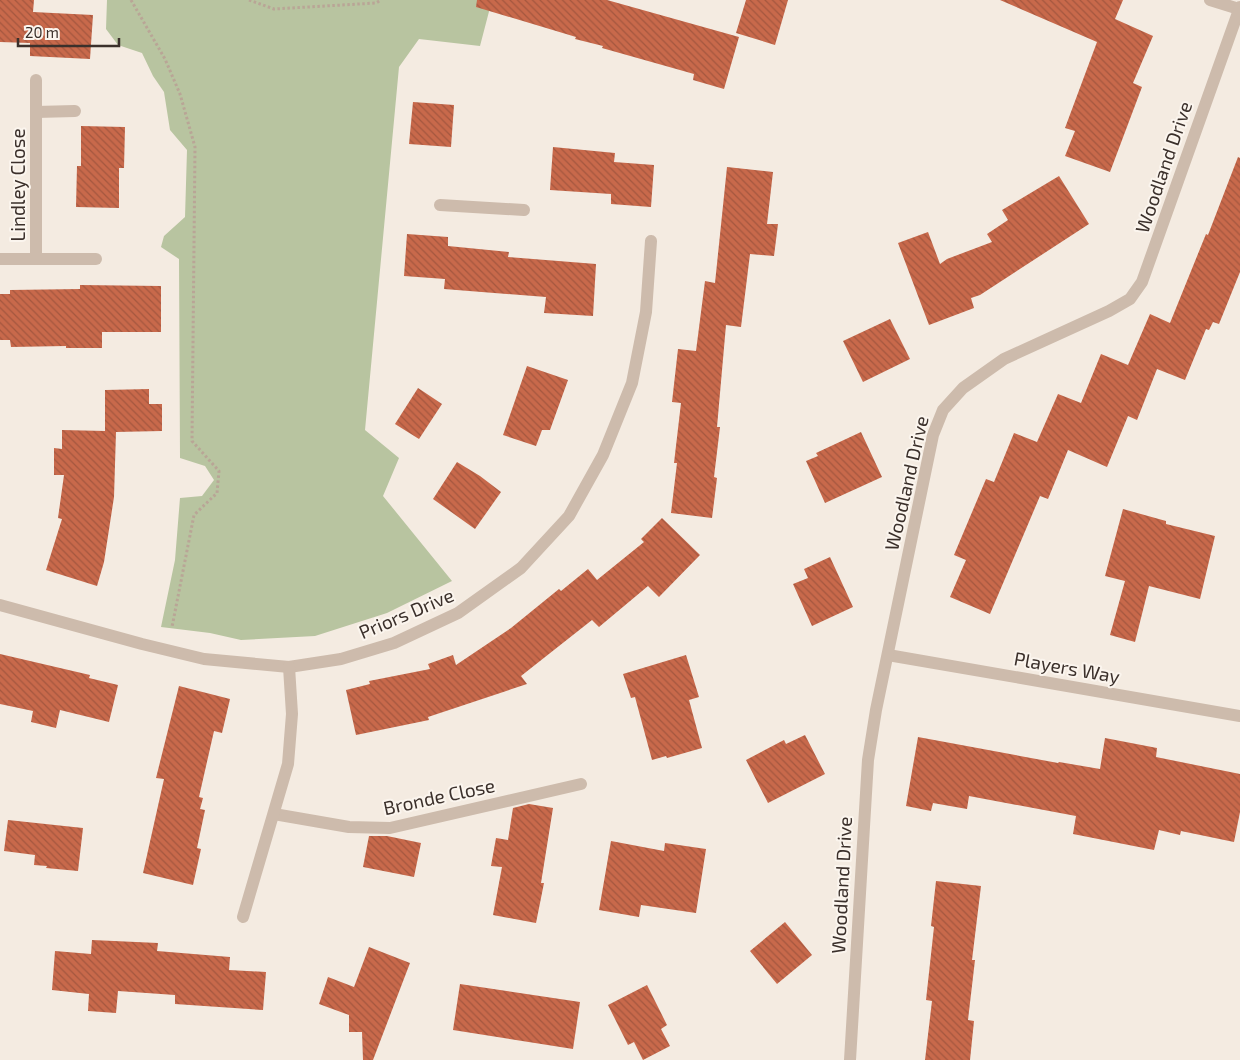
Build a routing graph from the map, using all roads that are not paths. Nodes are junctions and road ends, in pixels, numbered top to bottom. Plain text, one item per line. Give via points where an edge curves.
1 (1210, 0) edge
2 (1240, 8) edge
3 (36, 80) dead end
4 (75, 111) dead end
5 (36, 112) junction
6 (440, 205) dead end
7 (524, 210) dead end
8 (652, 241) dead end
9 (0, 259) edge
10 (36, 259) junction
11 (96, 259) dead end
12 (0, 605) edge
13 (888, 655) junction
14 (289, 666) junction
15 (1240, 716) edge
16 (581, 784) dead end
17 (274, 814) junction
18 (243, 918) dead end
19 (850, 1060) edge

1 - 2 street, Woodland Drive
2 - 13 street, Woodland Drive via 1142,282 1130,299 1004,359 963,388 943,410 933,435
3 - 5 street, Lindley Close
4 - 5 street, Lindley Close
5 - 10 street, Lindley Close
6 - 7 street
8 - 14 street, Priors Drive via 646,312 632,383 603,455 569,516 521,568 458,613 394,642 341,659
9 - 10 street, Lindley Close
10 - 11 street, Lindley Close
12 - 14 street, Priors Drive via 204,659
13 - 15 street, Players Way
13 - 19 street, Woodland Drive via 868,760
14 - 17 street via 292,714 288,764
16 - 17 street, Bronde Close via 390,828 349,827
17 - 18 street

